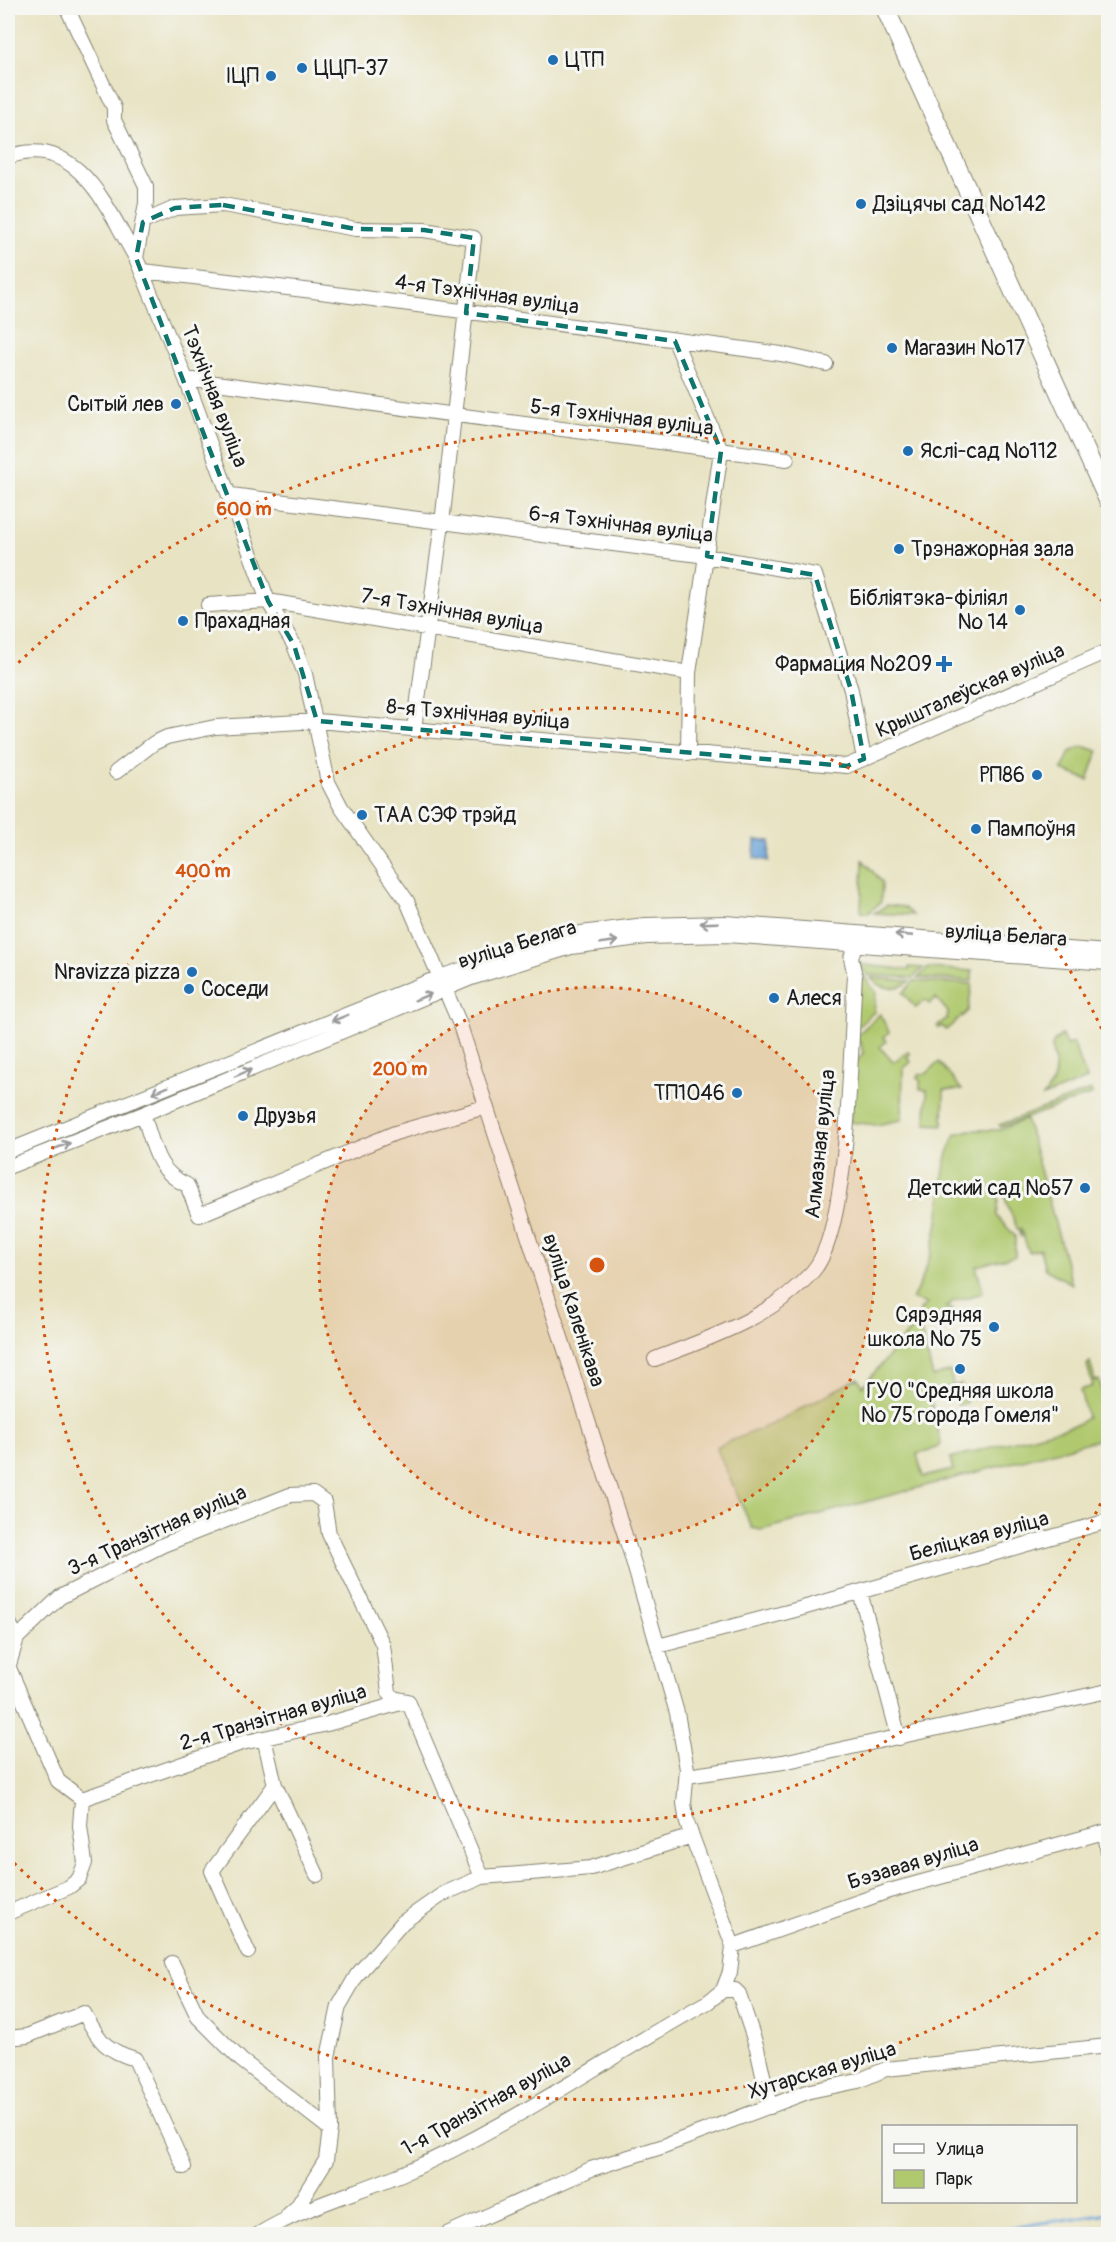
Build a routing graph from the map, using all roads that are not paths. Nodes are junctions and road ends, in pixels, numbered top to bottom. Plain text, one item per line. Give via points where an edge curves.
1 (68, 8) edge
2 (885, 8) edge
3 (8, 157) edge
4 (143, 222) junction
5 (136, 258) junction
6 (143, 271) junction
7 (466, 313) junction
8 (675, 341) junction
9 (825, 364) dead end
10 (186, 379) junction
11 (452, 416) junction
12 (721, 451) junction
13 (787, 459) dead end
14 (231, 495) junction
15 (1108, 500) edge
16 (442, 522) junction
17 (707, 556) junction
18 (268, 601) junction
19 (208, 605) dead end
20 (429, 628) junction
21 (1108, 651) edge
22 (689, 673) junction
23 (317, 721) junction
24 (414, 729) junction
25 (688, 754) junction
26 (864, 759) junction
27 (847, 766) joint
28 (116, 772) dead end
29 (855, 944) junction
30 (1108, 952) edge
31 (1108, 963) edge
32 (442, 983) junction
33 (485, 1107) junction
34 (143, 1114) junction
35 (8, 1151) edge
36 (8, 1167) edge
37 (655, 1359) dead end
38 (1108, 1521) edge
39 (860, 1592) junction
40 (8, 1621) edge
41 (17, 1638) junction
42 (658, 1646) junction
43 (8, 1668) edge
44 (1108, 1691) edge
45 (408, 1701) junction
46 (264, 1738) junction
47 (899, 1738) junction
48 (687, 1776) junction
49 (275, 1785) junction
50 (82, 1799) junction
51 (1107, 1832) edge
52 (692, 1836) junction
53 (1108, 1853) edge
54 (316, 1875) dead end
55 (482, 1877) junction
56 (8, 1913) edge
57 (733, 1946) junction
58 (248, 1952) dead end
59 (172, 1963) dead end
60 (723, 1990) junction
61 (8, 2038) edge
62 (1108, 2046) edge
63 (770, 2107) junction
64 (330, 2129) junction
65 (184, 2167) dead end
66 (277, 2224) junction
67 (259, 2235) edge
68 (447, 2235) edge

1 - 4 street via 146,186
2 - 15 main road
3 - 5 street, Тэхнічная вуліца via 49,154 70,162 99,193
4 - 5 street
4 - 7 street via 175,208 223,205 356,229 424,230 474,238
5 - 6 street, Тэхнічная вуліца
6 - 7 street, 4-я Тэхнічная вуліца
6 - 10 street, Тэхнічная вуліца
7 - 8 street, 4-я Тэхнічная вуліца
7 - 11 street
8 - 9 street, 4-я Тэхнічная вуліца via 781,354
8 - 12 street
10 - 11 street, 5-я Тэхнічная вуліца
10 - 14 street, Тэхнічная вуліца
11 - 12 street, 5-я Тэхнічная вуліца
11 - 16 street
12 - 13 street, 5-я Тэхнічная вуліца
12 - 17 street
14 - 16 street, 6-я Тэхнічная вуліца
14 - 18 street, Тэхнічная вуліца
16 - 17 street, 6-я Тэхнічная вуліца
16 - 20 street
17 - 22 street
17 - 26 street, 6-я Тэхнічная вуліца via 815,575 851,690
18 - 19 street, 7-я Тэхнічная вуліца
18 - 20 street, 7-я Тэхнічная вуліца
18 - 23 street, Тэхнічная вуліца via 294,645
20 - 22 street, 7-я Тэхнічная вуліца
20 - 24 street
21 - 26 street, Крышталеўская вуліца
22 - 25 street
23 - 24 street, 8-я Тэхнічная вуліца
23 - 28 street, 8-я Тэхнічная вуліца via 215,727 167,737
23 - 32 street, Тэхнічная вуліца via 328,782 407,901
24 - 25 street, 8-я Тэхнічная вуліца
25 - 27 street, 8-я Тэхнічная вуліца
26 - 27 street, Крышталеўская вуліца
29 - 31 street, вуліца Белага
32 -> 29 street, вуліца Белага via 571,947 646,937 726,935
29 - 37 street, Алмазная вуліца via 851,958 855,976 846,1125 830,1240 814,1269 786,1296 749,1321
30 -> 32 street, вуліца Белага via 742,924 645,925 546,941
32 - 33 street, вуліца Каленікава via 459,1022
34 -> 32 street, вуліца Белага
32 -> 35 street, вуліца Белага
33 - 34 street via 395,1133 198,1215 187,1185 169,1176 162,1165
33 - 42 street, вуліца Каленікава
36 -> 34 street, вуліца Белага
38 - 39 street, Беліцкая вуліца
39 - 42 street, Беліцкая вуліца
39 - 47 street
40 - 41 street
41 - 43 street
41 - 45 street, 3-я Транзітная вуліца via 60,1597 87,1581 163,1545 290,1495 313,1494 324,1502 329,1534 383,1645 389,1692 393,1698
42 - 48 street, вуліца Каленікава via 677,1713
43 - 50 street via 58,1781
44 - 47 street
45 - 46 street, 2-я Транзітная вуліца
45 - 55 street
46 - 49 street
46 - 50 street, 2-я Транзітная вуліца
47 - 48 street via 783,1762
48 - 52 street, вуліца Каленікава via 685,1814
49 - 54 street
49 - 58 street via 212,1871
50 - 56 street via 80,1826 85,1863 79,1879
51 - 53 street
51 - 57 street, Бэзавая вуліца via 890,1891
52 - 55 street via 591,1868
52 - 57 street, вуліца Каленікава
55 - 64 street via 426,1904 403,1922 357,1975 339,2006 331,2038
57 - 60 street
59 - 64 street via 198,2018 241,2060
60 - 63 street via 739,1994 757,2048
60 - 66 street, 1-я Транзітная вуліца via 530,2108 406,2172
61 - 65 street via 27,2036 84,2013 111,2051 135,2060
62 - 63 street, Хутарская вуліца via 886,2069
63 - 68 street, Хутарская вуліца via 591,2169
64 - 66 street via 321,2170 297,2207
66 - 67 street, 1-я Транзітная вуліца

